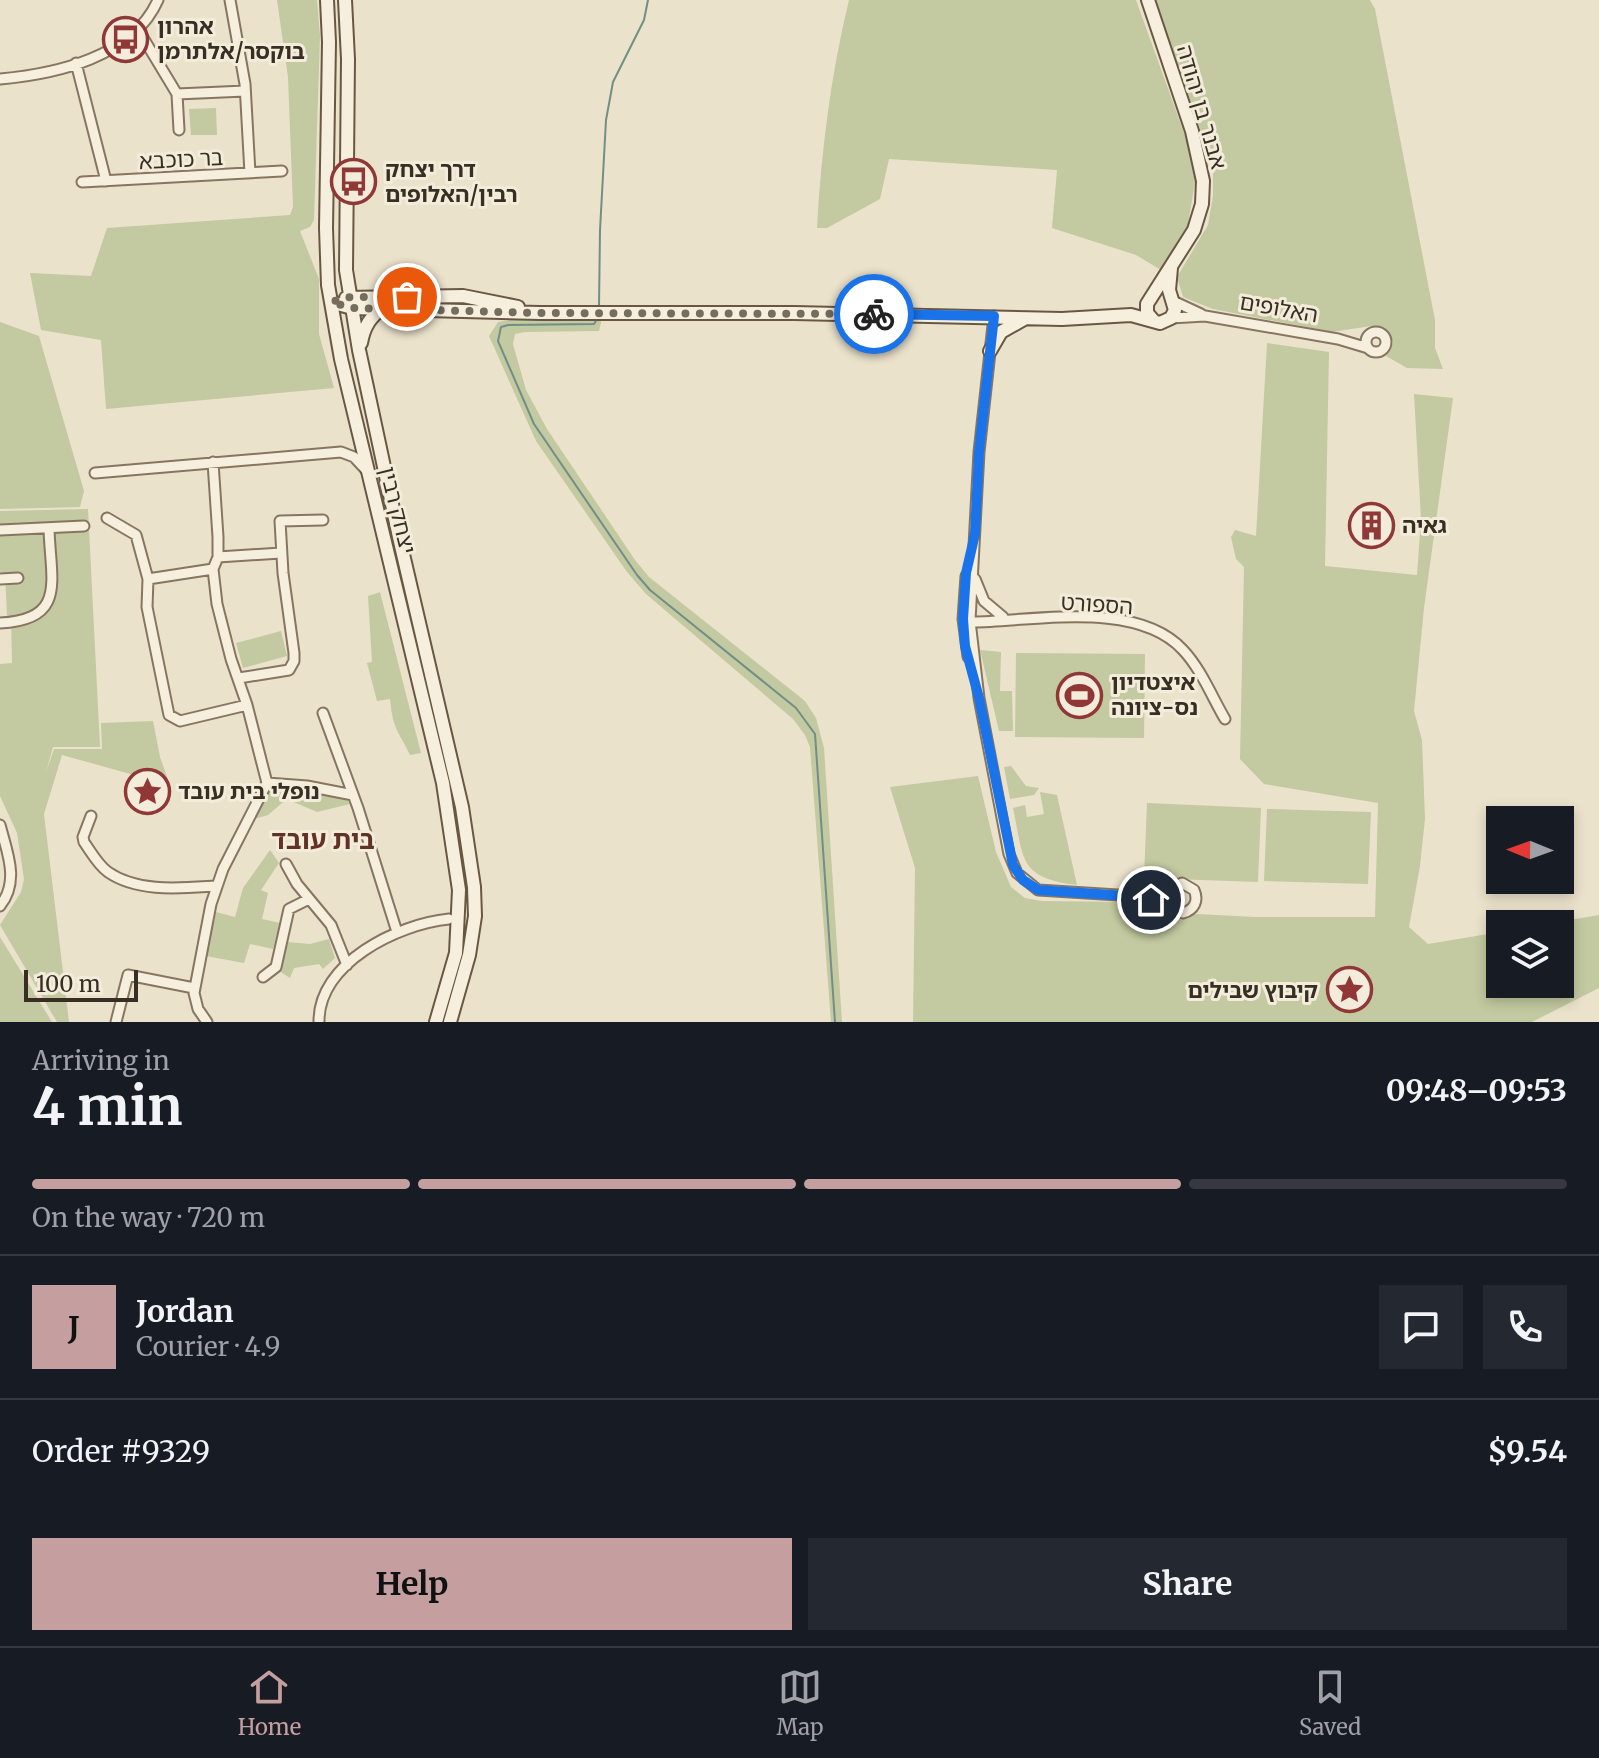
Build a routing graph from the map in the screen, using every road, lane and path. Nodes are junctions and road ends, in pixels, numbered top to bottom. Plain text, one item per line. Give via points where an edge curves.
1 (158, 0) edge
2 (230, 0) edge
3 (327, 0) edge
4 (345, 0) edge
5 (1148, 0) edge
6 (139, 31) junction
7 (76, 63) junction
8 (0, 79) edge
9 (245, 91) junction
10 (177, 94) junction
11 (179, 130) dead end
12 (282, 171) dead end
13 (250, 173) junction
14 (106, 181) junction
15 (82, 182) dead end
16 (1171, 268) junction
17 (346, 270) junction
18 (1151, 298) junction
19 (1172, 300) junction
20 (331, 302) junction
21 (351, 302) junction
22 (381, 302) junction
23 (994, 316) junction
24 (1088, 317) junction
25 (1212, 317) junction
26 (1028, 318) junction
27 (1171, 318) junction
28 (1153, 320) junction
29 (1370, 335) junction
30 (1338, 339) junction
31 (1368, 348) junction
32 (359, 350) junction
33 (990, 351) junction
34 (213, 462) junction
35 (95, 473) dead end
36 (369, 476) junction
37 (107, 518) dead end
38 (323, 520) dead end
39 (84, 526) dead end
40 (49, 528) junction
41 (0, 530) edge
42 (975, 534) junction
43 (281, 553) junction
44 (218, 557) junction
45 (213, 569) junction
46 (973, 571) junction
47 (18, 578) dead end
48 (0, 579) edge
49 (148, 579) junction
50 (1003, 617) junction
51 (968, 619) junction
52 (1015, 619) junction
53 (988, 622) junction
54 (0, 623) edge
55 (971, 642) junction
56 (239, 678) junction
57 (979, 698) junction
58 (247, 705) junction
59 (323, 713) dead end
60 (1225, 719) dead end
61 (267, 783) junction
62 (353, 795) junction
63 (91, 816) dead end
64 (0, 825) edge
65 (286, 864) dead end
66 (216, 886) junction
67 (1169, 889) junction
68 (1142, 897) junction
69 (309, 899) junction
70 (0, 906) edge
71 (1173, 911) junction
72 (449, 919) dead end
73 (397, 932) junction
74 (347, 965) junction
75 (263, 977) dead end
76 (194, 988) junction
77 (116, 1022) edge
78 (207, 1022) edge
79 (319, 1022) edge
80 (436, 1022) edge
81 (450, 1022) edge

1 - 6 street
2 - 9 street
3 - 20 main road, יצחק רבין via 326,228
4 - 17 main road, יצחק רבין
5 - 16 main road, אבנר בן יהודה via 1192,131 1203,181 1194,230
6 - 7 street
6 - 10 street
7 - 8 street
7 - 14 street
9 - 10 street
9 - 13 street
10 - 11 street
12 - 13 street, בר כוכבא
13 - 14 street, בר כוכבא
14 - 15 street, בר כוכבא
16 - 18 main road, אבנר בן יהודה
16 - 19 main road
17 - 21 main road, יצחק רבין
17 - 22 main road
18 - 19 main road via 1162,294
18 - 24 main road
18 - 28 main road via 1147,313
19 - 25 street, האלופים
19 - 27 main road
20 - 21 main road
20 - 36 main road, יצחק רבין
21 - 22 main road
21 - 32 main road, יצחק רבין
22 - 23 main road via 463,296 540,313
22 - 32 main road via 363,330
23 - 26 main road
23 - 33 street
24 - 26 main road
24 - 28 main road
25 - 27 street, האלופים
25 - 30 street, האלופים
26 - 33 main road via 1001,332
27 - 28 main road
29 - 30 street, האלופים
29 - 31 street
29 - 31 street via 1379,333 1386,343 1380,351
30 - 31 street, האלופים
32 - 81 main road, יצחק רבין via 470,854 475,916
33 - 42 street
34 - 35 street
34 - 36 street via 345,452
34 - 44 street
36 - 80 main road, יצחק רבין via 443,783 456,864 459,934
37 - 49 street via 136,535
38 - 43 street via 280,521
39 - 40 street
40 - 41 street
40 - 54 street via 47,608 30,619
42 - 46 street
42 - 51 street via 966,573
43 - 44 street
43 - 56 street via 292,667
44 - 45 street
45 - 49 street
45 - 56 street via 220,618
46 - 50 street via 984,601
46 - 51 street
47 - 48 street
49 - 58 street via 147,607 169,715 180,721
50 - 51 street, הספורט
50 - 52 street, הספורט
51 - 53 street, הספורט
51 - 55 street
51 - 57 street via 965,646
52 - 53 street, הספורט
52 - 60 street, הספורט via 1099,618 1154,629 1187,655
53 - 55 street
55 - 57 street
56 - 58 street
57 - 68 street via 1017,873 1044,892
58 - 61 street
59 - 62 street
61 - 62 street
61 - 66 street
62 - 73 street
63 - 66 street via 84,842 118,877 162,887
64 - 70 street via 12,875
65 - 69 street
66 - 76 street
67 - 68 street
67 - 71 street via 1167,903
67 - 71 street via 1182,883 1196,894 1188,912
68 - 71 street
69 - 74 street via 331,925
69 - 75 street via 289,909 276,967
72 - 73 street
73 - 74 street
74 - 79 street via 327,988
76 - 77 street via 128,975
76 - 78 street via 196,1006

